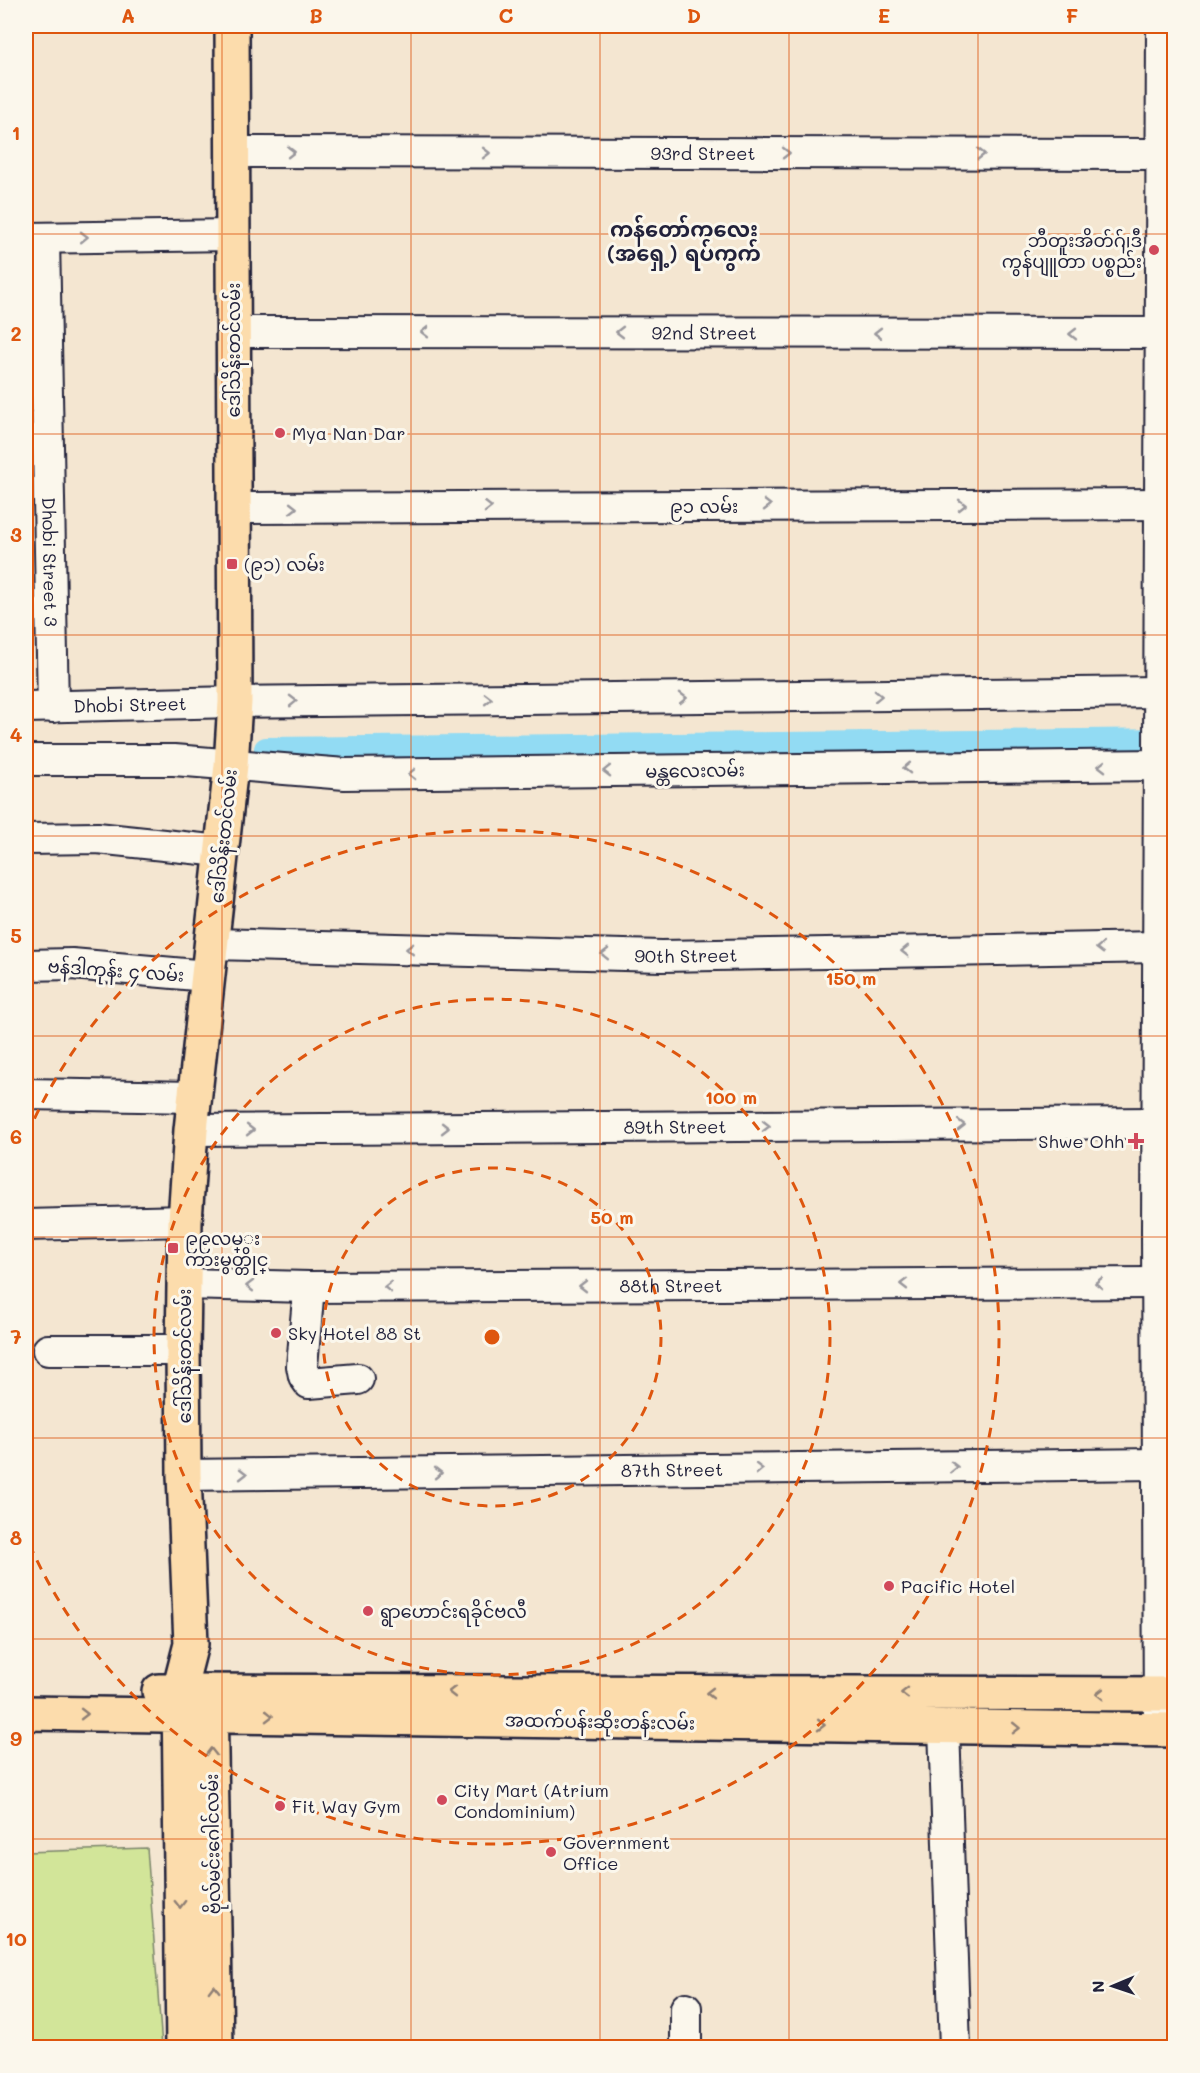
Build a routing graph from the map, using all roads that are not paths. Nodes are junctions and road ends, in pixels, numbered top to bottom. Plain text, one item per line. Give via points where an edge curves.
1 (232, 26) edge
2 (1162, 26) edge
3 (232, 152) junction
4 (1168, 154) edge
5 (233, 235) junction
6 (35, 238) edge
7 (233, 332) junction
8 (1168, 333) edge
9 (1168, 503) edge
10 (234, 508) junction
11 (1161, 692) junction
12 (235, 702) junction
13 (39, 707) edge
14 (26, 760) edge
15 (231, 765) junction
16 (1160, 765) junction
17 (1167, 813) edge
18 (26, 839) edge
19 (221, 851) junction
20 (1159, 947) junction
21 (209, 960) junction
22 (26, 965) edge
23 (26, 1094) edge
24 (195, 1097) junction
25 (1159, 1123) junction
26 (191, 1130) junction
27 (185, 1221) junction
28 (26, 1225) edge
29 (1166, 1231) edge
30 (1157, 1283) junction
31 (184, 1284) junction
32 (309, 1287) junction
33 (48, 1350) dead end
34 (183, 1350) junction
35 (358, 1379) dead end
36 (1158, 1464) junction
37 (184, 1475) junction
38 (26, 1690) edge
39 (1166, 1694) edge
40 (194, 1703) junction
41 (771, 1708) junction
42 (26, 1713) edge
43 (944, 1726) junction
44 (1167, 1730) edge
45 (686, 2008) dead end
46 (183, 2048) edge
47 (216, 2048) edge
48 (686, 2048) edge
49 (955, 2048) edge

1 - 3 main road, ဒေါ်သိန်းတင်လမ်း
2 - 4 street
3 -> 4 street, 93rd Street
3 - 5 main road, ဒေါ်သိန်းတင်လမ်း
4 - 8 street
6 -> 5 street
5 - 7 main road, ဒေါ်သိန်းတင်လမ်း
6 - 13 street, Dhobi Street 3
8 -> 7 street, 92nd Street
7 - 10 main road, ဒေါ်သိန်းတင်လမ်း
8 - 9 street
10 -> 9 street, ၉၁ လမ်း
9 - 11 street
10 - 12 main road, ဒေါ်သိန်းတင်လမ်း
12 -> 11 street
11 - 16 street
12 - 13 street, Dhobi Street
12 - 15 main road, ဒေါ်သိန်းတင်လမ်း
14 - 15 street, မန္တလေးလမ်း via 174,760
16 -> 15 street, မန္တလေးလမ်း via 345,774
15 - 19 main road, ဒေါ်သိန်းတင်လမ်း
16 - 17 street
17 - 20 street
18 - 19 street via 97,838
19 - 21 main road, ဒေါ်သိန်းတင်လမ်း
20 -> 21 street, 90th Street
20 - 25 street
21 - 22 street, ဗန်ဒါကုန်း ၄ လမ်း
21 - 24 main road, ဒေါ်သိန်းတင်လမ်း
23 - 24 street
24 - 26 main road, ဒေါ်သိန်းတင်လမ်း
26 -> 25 street, 89th Street
25 - 29 street
26 - 27 main road, ဒေါ်သိန်းတင်လမ်း
27 - 28 street
27 - 31 main road, ဒေါ်သိန်းတင်လမ်း
29 - 30 street
30 -> 32 street, 88th Street
30 - 36 street
32 -> 31 street, 88th Street
31 - 34 main road, ဒေါ်သိန်းတင်လမ်း
32 - 35 street via 304,1376 309,1383
33 - 34 street
34 - 37 main road, ဒေါ်သိန်းတင်လမ်း
37 -> 36 street, 87th Street
36 - 39 street
37 - 40 main road, ဒေါ်သိန်းတင်လမ်း
38 - 40 main road, အထက်ပန်းဆိုးတန်းလမ်း
39 -> 41 main road, အထက်ပန်းဆိုးတန်းလမ်း
39 - 44 street
40 - 41 main road, အထက်ပန်းဆိုးတန်းလမ်း
42 -> 40 main road, အထက်ပန်းဆိုးတန်းလမ်း
40 -> 46 main road, ဗိုလ်မင်းဂေါင်လမ်း via 179,1846
47 -> 40 main road, ဗိုလ်မင်းဂေါင်လမ်း
41 -> 43 main road, အထက်ပန်းဆိုးတန်းလမ်း
43 -> 44 main road, အထက်ပန်းဆိုးတန်းလမ်း
43 - 49 street
45 - 48 street

